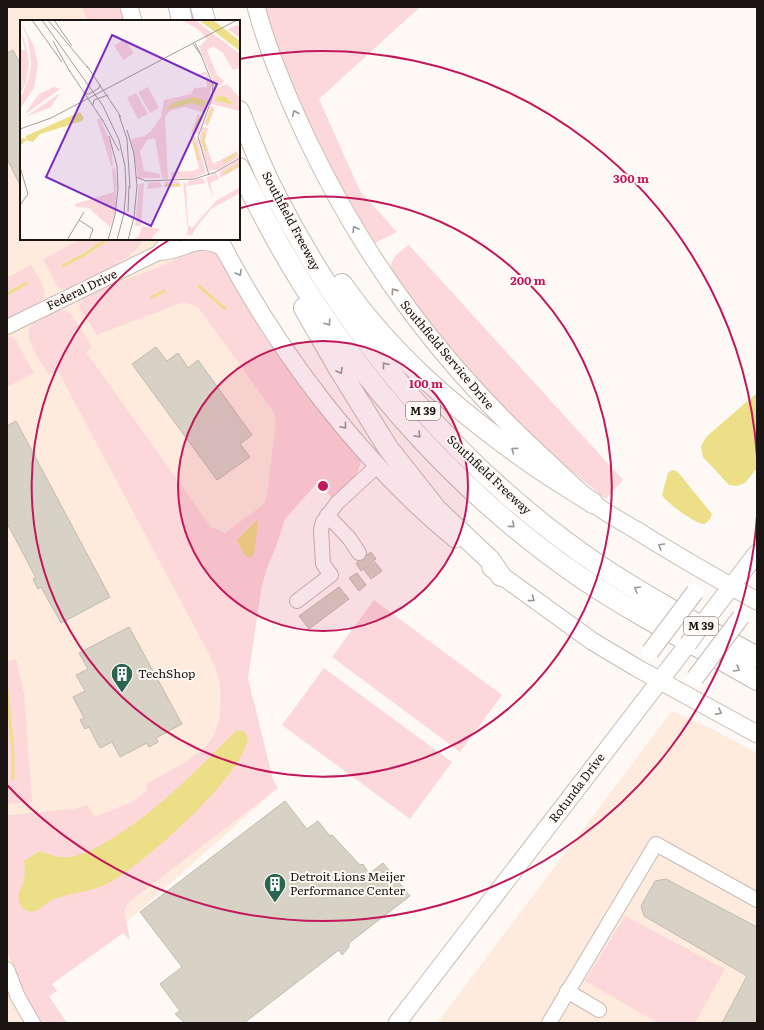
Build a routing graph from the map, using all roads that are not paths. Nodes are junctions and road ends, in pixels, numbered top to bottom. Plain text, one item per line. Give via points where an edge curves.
1 (129, 7) edge
2 (179, 7) edge
3 (201, 7) edge
4 (209, 7) edge
5 (256, 7) edge
6 (133, 20) edge
7 (182, 20) edge
8 (206, 20) edge
9 (209, 20) edge
10 (240, 114) edge
11 (252, 144) junction
12 (240, 170) edge
13 (240, 193) edge
14 (170, 240) edge
15 (222, 245) edge
16 (158, 253) junction
17 (7, 327) edge
18 (378, 465) junction
19 (593, 503) junction
20 (327, 515) junction
21 (757, 552) edge
22 (359, 553) dead end
23 (687, 561) junction
24 (501, 576) junction
25 (731, 587) junction
26 (297, 601) dead end
27 (757, 602) edge
28 (757, 610) edge
29 (757, 657) edge
30 (621, 659) junction
31 (665, 674) junction
32 (757, 680) edge
33 (702, 703) junction
34 (757, 734) edge
35 (757, 900) edge
36 (7, 969) edge
37 (567, 991) junction
38 (599, 1010) dead end
39 (33, 1023) edge
40 (397, 1023) edge
41 (549, 1023) edge

1 - 6 main road
2 - 7 highway
3 - 8 highway
4 - 9 highway
19 -> 5 main road, Southfield Service Drive via 519,436 460,374 414,318 374,262 300,125 272,56
10 - 11 highway, Southfield Freeway / M 39
19 -> 11 highway via 500,440 424,379 392,348 332,270 273,168
29 -> 11 highway, Southfield Freeway / M 39 via 621,580 576,549 508,494 431,420 354,326 326,283 272,189
12 -> 32 highway, Southfield Freeway / M 39 via 288,261 337,336 393,408 455,474 528,538 577,575
13 -> 24 highway via 338,369 388,448 437,510 490,560
14 - 16 street, Federal Drive
15 - 16 street, Federal Drive via 197,242 169,253
15 -> 18 main road via 278,338 305,377
16 - 17 street, Federal Drive
18 - 20 street via 340,499
18 - 24 main road via 430,518
23 -> 19 main road, Southfield Service Drive
20 - 22 street via 349,538
20 - 26 street via 321,530 323,564 330,575
21 - 25 main road, Rotunda Drive
23 - 25 main road, Southfield Service Drive
23 - 30 main road, bridge via 695,574 695,592 650,652 632,659
24 -> 30 main road via 558,618
25 - 27 main road, Southfield Service Drive
25 - 31 main road, Rotunda Drive, bridge
28 - 33 main road, bridge via 741,616 695,678 694,690
30 - 31 main road
31 - 33 main road
31 - 40 main road, Rotunda Drive
33 -> 34 main road
35 - 37 street via 656,844
36 - 39 street via 18,998
37 - 38 street
37 - 41 street

